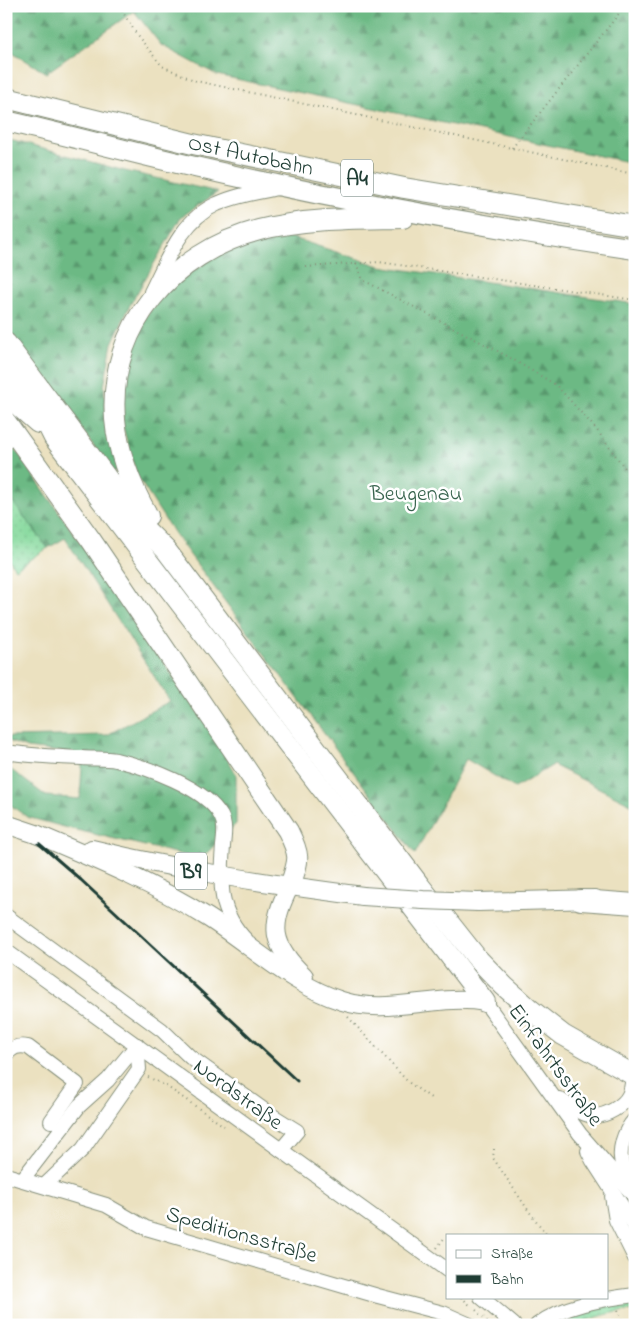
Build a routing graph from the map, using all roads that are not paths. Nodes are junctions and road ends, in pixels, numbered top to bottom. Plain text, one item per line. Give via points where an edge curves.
1 (6, 98) edge
2 (6, 121) edge
3 (286, 187) junction
4 (439, 218) junction
5 (635, 226) edge
6 (635, 250) edge
7 (133, 326) junction
8 (6, 343) edge
9 (6, 367) edge
10 (6, 395) edge
11 (6, 422) edge
12 (54, 438) junction
13 (166, 550) junction
14 (6, 752) edge
15 (6, 824) edge
16 (36, 834) junction
17 (221, 876) junction
18 (290, 886) junction
19 (635, 897) edge
20 (582, 900) junction
21 (635, 904) edge
22 (6, 916) edge
23 (6, 951) edge
24 (264, 958) junction
25 (328, 995) junction
26 (486, 1002) junction
27 (137, 1045) junction
28 (6, 1055) edge
29 (634, 1076) edge
30 (555, 1097) junction
31 (635, 1119) edge
32 (50, 1121) dead end
33 (580, 1134) junction
34 (282, 1150) junction
35 (6, 1175) edge
36 (22, 1180) junction
37 (635, 1184) edge
38 (44, 1186) junction
39 (611, 1190) junction
40 (635, 1197) edge
41 (635, 1226) edge
42 (635, 1258) edge
43 (446, 1269) edge
44 (635, 1285) edge
45 (635, 1294) edge
46 (482, 1298) edge
47 (612, 1298) junction
48 (470, 1325) edge
49 (514, 1325) edge
50 (537, 1325) edge

1 - 5 highway, Ost Autobahn / A4 via 193,144 404,188
2 - 3 highway, Ost Autobahn / A4
3 - 4 highway, Ost Autobahn / A4
3 - 7 street via 230,199 200,214 177,242
4 - 6 highway, Ost Autobahn / A4
4 - 7 highway via 318,220 272,227 228,241 176,272 155,293
7 - 13 highway via 118,368 115,418 119,446 140,503
8 - 13 highway via 145,529
9 - 12 highway via 42,414
10 - 12 highway
11 - 18 highway via 91,540 288,831 298,851
12 - 26 highway
13 - 29 highway via 477,958 511,992 563,1035
14 - 17 street via 114,760 179,782 206,800 221,816 224,826
15 - 16 main road, B9, bridge
16 - 17 main road, B9 via 163,866
16 - 24 main road via 155,886 208,918
17 - 18 main road, B9
17 - 24 street via 221,895 231,919 242,936
18 - 20 main road, B9, bridge via 423,900
18 - 25 main road via 276,916 281,948 291,964
19 - 20 main road, B9
20 - 21 highway
22 - 34 street via 162,1030 190,1057 297,1131
23 - 27 street, Nordstraße
24 - 25 main road
25 - 26 main road via 363,1006 384,1007 455,1000
26 - 30 street, Einfahrtsstraße
27 - 34 street, Nordstraße
27 - 36 street via 108,1080 79,1106
27 - 38 street via 138,1069 83,1149
28 - 32 street via 18,1046 28,1047 77,1084
29 - 30 street via 629,1096 611,1112 602,1115 584,1113
30 - 33 street, Einfahrtsstraße
31 - 37 street via 629,1126 621,1153 624,1168
33 - 39 street
33 - 40 street, Einfahrtsstraße
34 - 43 street, Nordstraße
35 - 36 street, Speditionsstraße
36 - 38 street, Speditionsstraße
38 - 48 street, Speditionsstraße via 106,1205 146,1228 443,1313
39 - 41 street
39 - 42 street via 616,1220
44 - 47 street
45 - 47 street
46 - 49 street
47 - 50 street via 584,1304

